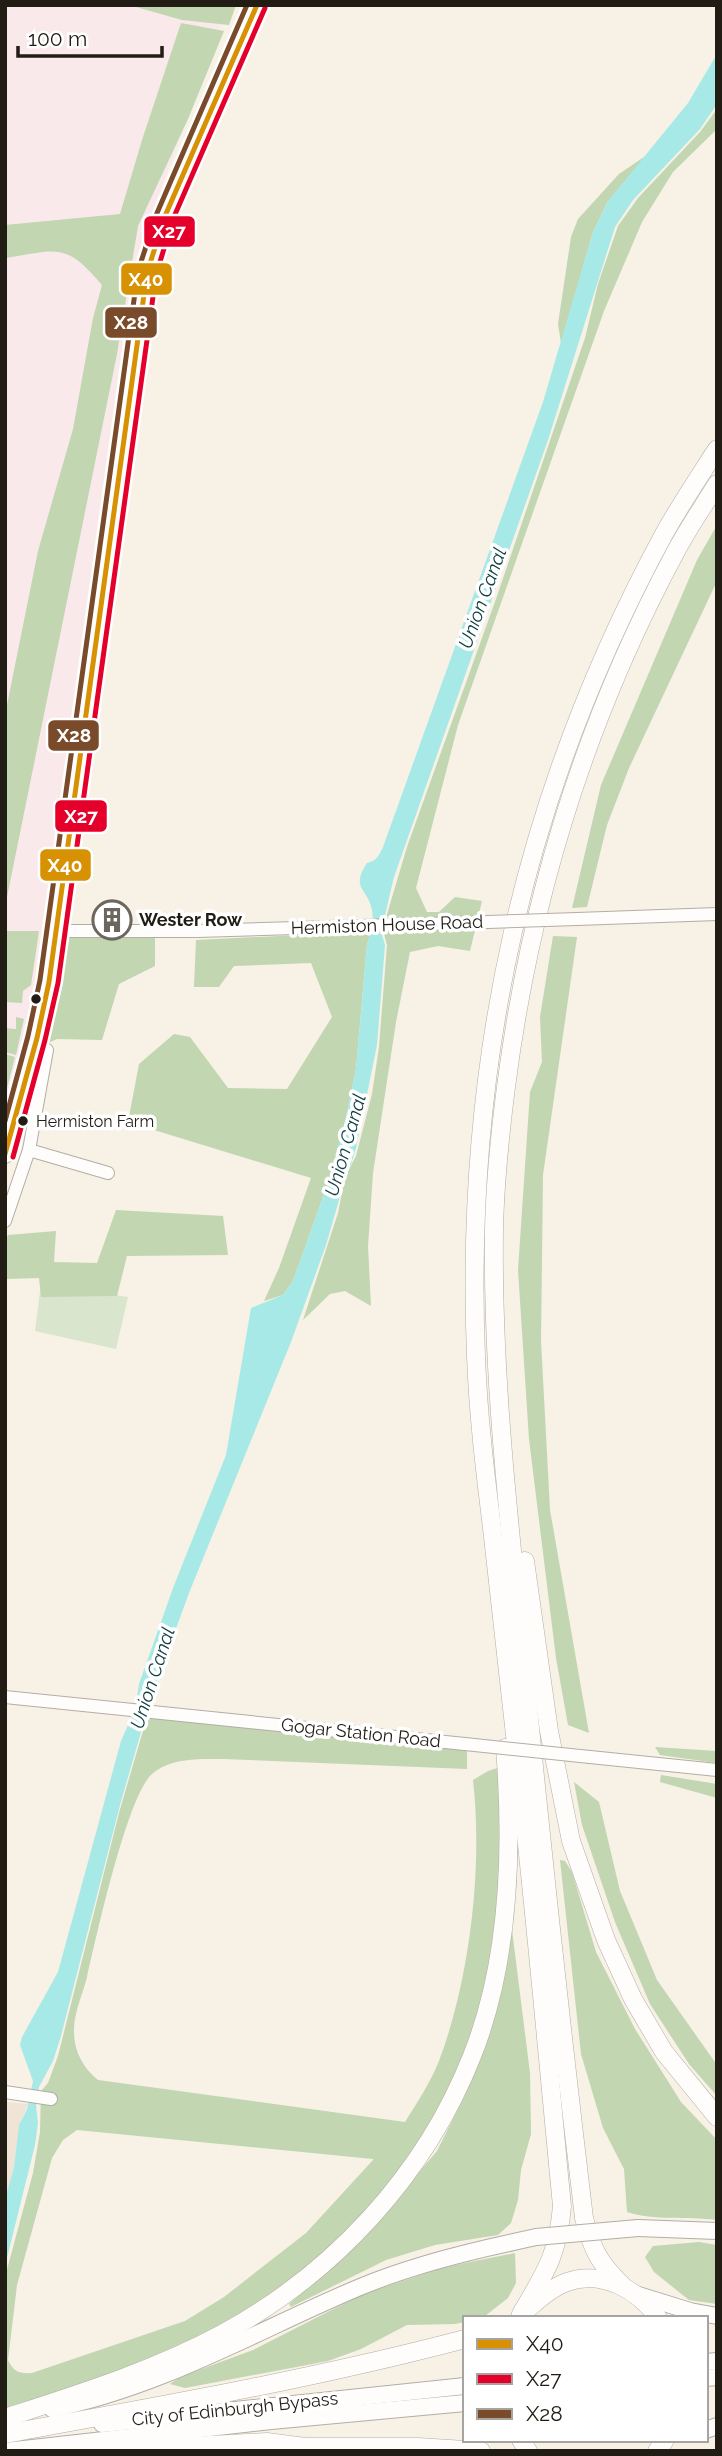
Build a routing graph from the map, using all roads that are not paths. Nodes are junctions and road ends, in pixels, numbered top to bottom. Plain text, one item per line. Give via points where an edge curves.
1 (257, 5) edge
2 (717, 449) edge
3 (717, 484) edge
4 (717, 914) edge
5 (57, 931) junction
6 (47, 1050) dead end
7 (15, 1115) junction
8 (5, 1138) edge
9 (29, 1150) junction
10 (5, 1155) edge
11 (108, 1172) dead end
12 (5, 1221) edge
13 (499, 1388) junction
14 (483, 1451) junction
15 (5, 1697) edge
16 (717, 1770) edge
17 (12, 2092) edge
18 (51, 2099) dead end
19 (717, 2117) edge
20 (717, 2231) edge
21 (628, 2290) junction
22 (520, 2316) edge
23 (520, 2316) edge
24 (657, 2316) edge
25 (717, 2316) edge
26 (463, 2339) edge
27 (463, 2386) edge
28 (463, 2403) edge
29 (5, 2418) edge
30 (5, 2434) edge
31 (305, 2447) junction
32 (6, 2451) edge
33 (100, 2451) edge
34 (278, 2451) edge
35 (481, 2451) edge

1 - 5 main road via 166,216 147,273
2 - 14 highway via 666,530 631,598 571,734 534,843 502,976 484,1096 475,1206 476,1359
3 - 13 highway via 635,632 589,739 552,854 512,1044 500,1138 494,1226
4 - 5 street, Hermiston House Road, bridge via 393,926
5 - 7 main road via 37,1038
6 - 9 street
7 - 8 main road
7 - 10 main road
9 - 11 street
9 - 12 street
13 - 19 highway via 518,1493 547,1718 571,1841 633,1998 664,2052
13 - 21 highway via 538,1817 584,2218 596,2256
14 - 22 highway via 526,1828 562,2206 554,2255
14 - 29 highway via 507,1765 508,1842 503,1922 492,1989 472,2056 445,2114 377,2212 311,2275 217,2336 135,2374
15 - 16 street, Gogar Station Road, bridge
17 - 18 street
20 - 29 main road, bridge via 638,2228 549,2235 449,2256 388,2276 207,2359 117,2393
21 - 23 highway via 594,2278 566,2282
21 - 24 highway
21 - 25 main road
26 - 30 highway via 338,2370
27 - 30 main road, City of Edinburgh Bypass
28 - 32 main road, City of Edinburgh Bypass
31 - 33 highway via 267,2442
31 - 34 highway
31 - 35 highway via 418,2446

